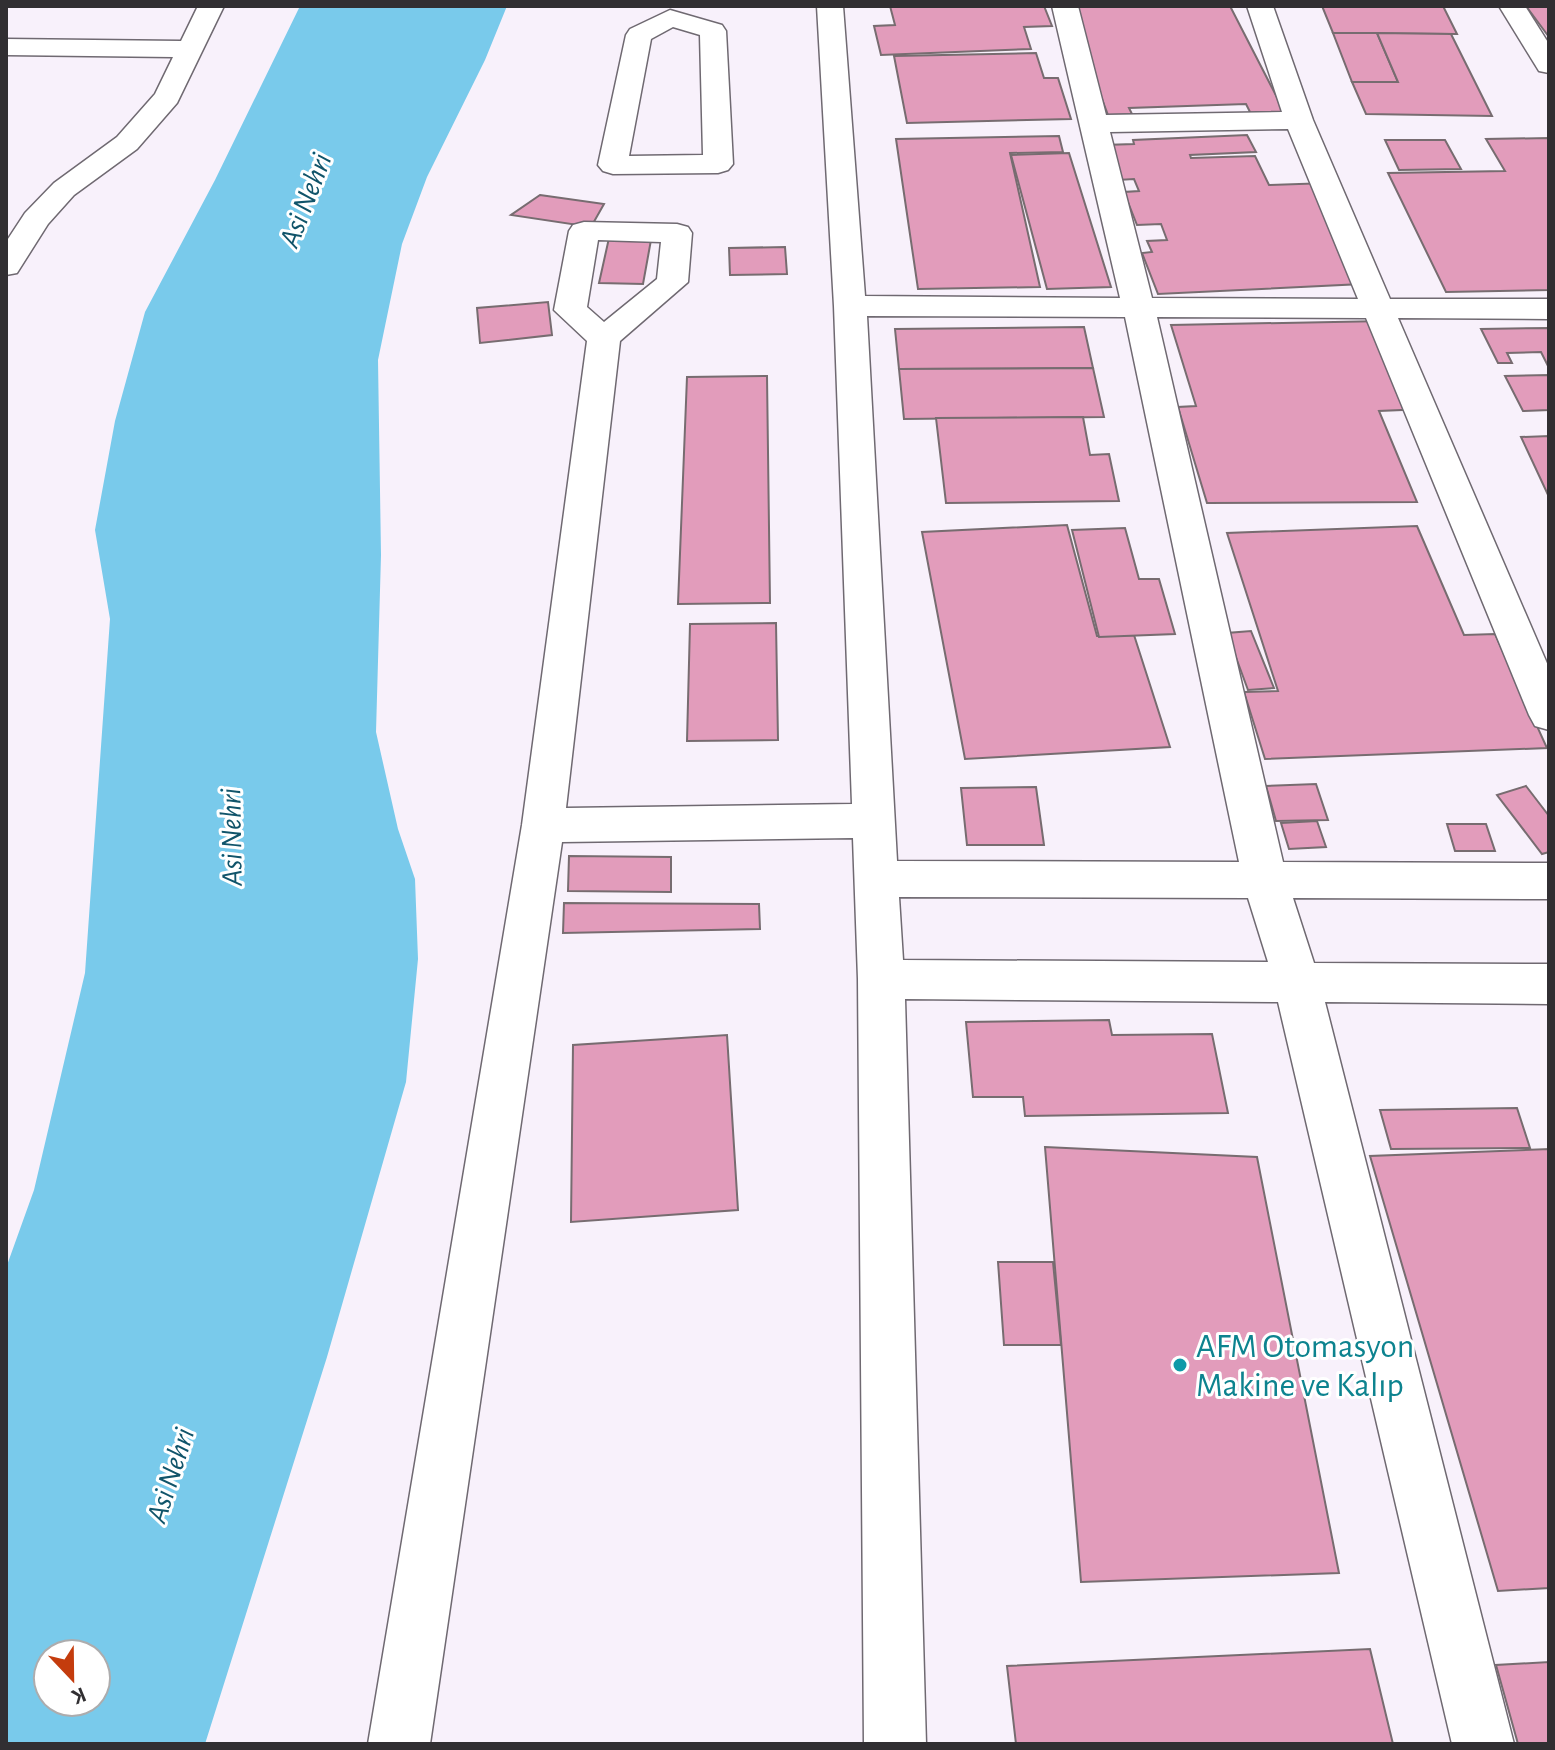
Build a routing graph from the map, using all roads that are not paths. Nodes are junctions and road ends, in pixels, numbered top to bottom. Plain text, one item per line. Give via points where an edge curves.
1 (211, 6) edge
2 (830, 6) edge
3 (1065, 6) edge
4 (1260, 6) edge
5 (1512, 6) edge
6 (671, 12) edge
7 (6, 47) edge
8 (190, 49) junction
9 (1549, 65) edge
10 (1299, 120) junction
11 (1093, 124) junction
12 (6, 266) edge
13 (850, 306) junction
14 (1139, 308) junction
15 (1381, 309) junction
16 (1549, 309) edge
17 (604, 338) dead end
18 (1549, 715) edge
19 (874, 821) junction
20 (543, 825) junction
21 (877, 879) junction
22 (1265, 880) junction
23 (1549, 881) edge
24 (881, 979) junction
25 (1297, 983) junction
26 (1549, 984) edge
27 (399, 1744) edge
28 (895, 1744) edge
29 (1483, 1744) edge

1 - 8 street
2 - 13 street
3 - 11 street
4 - 10 street
5 - 9 street
6 - 6 street via 639,35 613,165 718,164 713,31
7 - 8 street
8 - 12 street via 167,97 127,143 64,189 36,219
10 - 11 street
10 - 15 street
11 - 14 street
13 - 14 street
13 - 19 street
14 - 15 street
14 - 22 street
15 - 16 street
15 - 18 street
17 - 20 street
19 - 20 street
19 - 21 street
20 - 27 street
21 - 22 street
21 - 24 street
22 - 23 street
22 - 25 street
24 - 25 street
24 - 28 street
25 - 26 street
25 - 29 street

